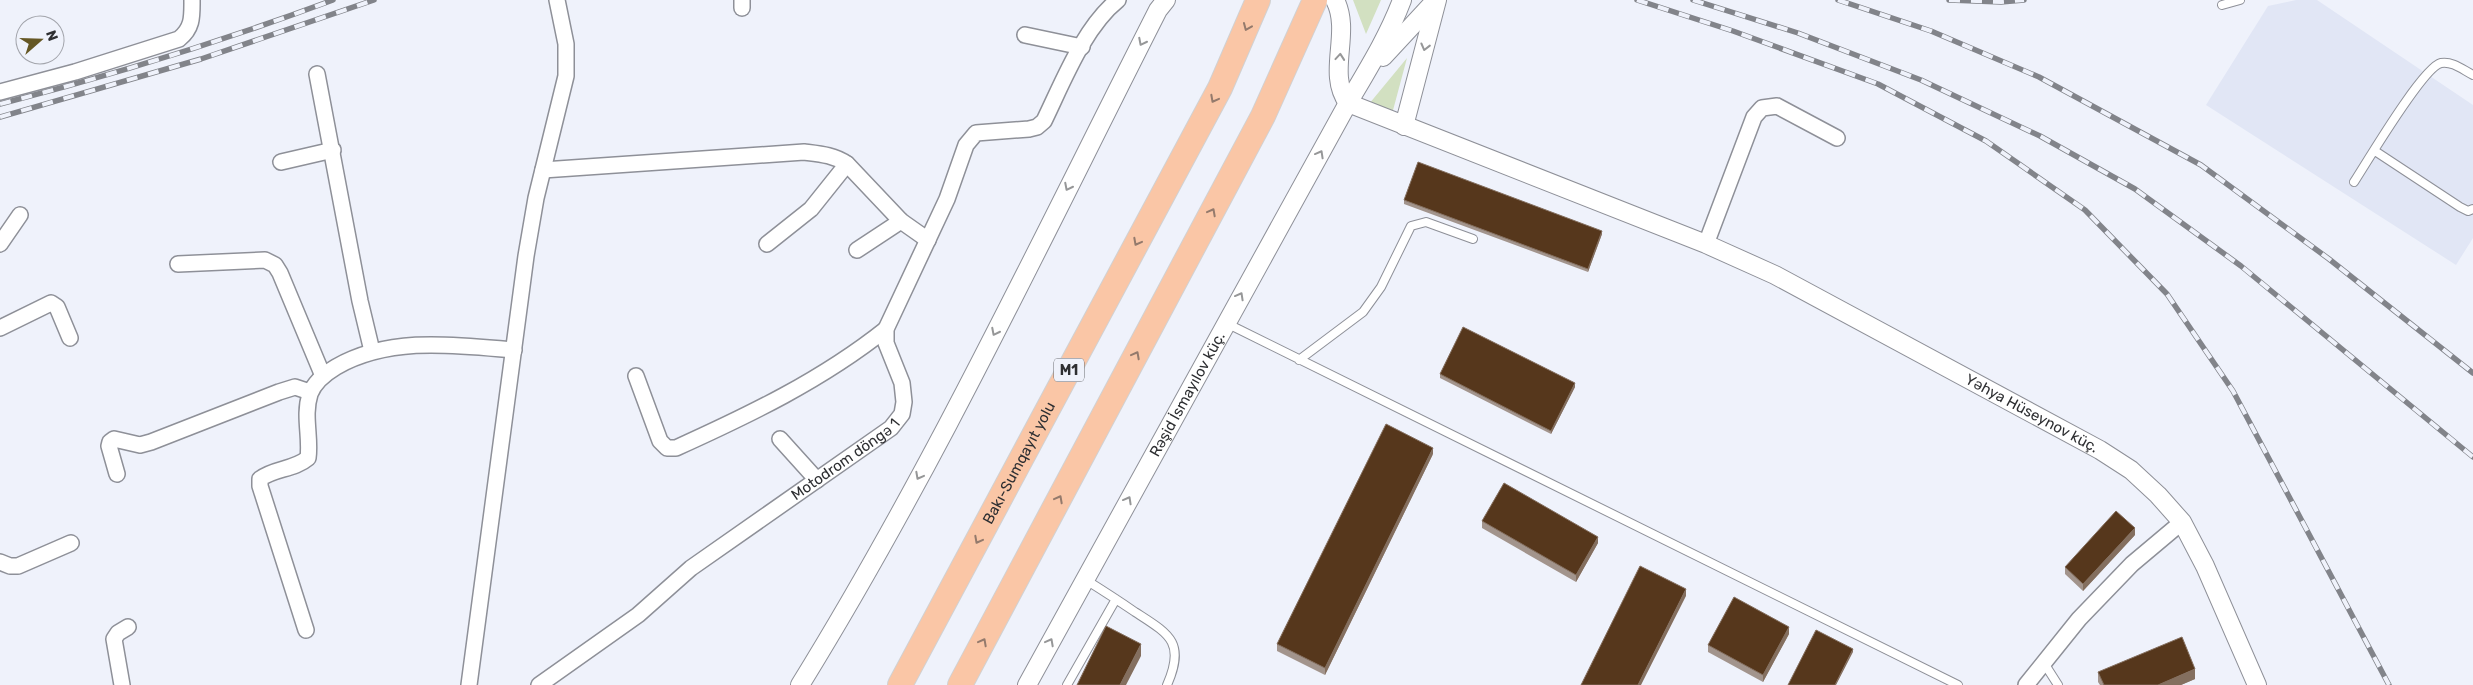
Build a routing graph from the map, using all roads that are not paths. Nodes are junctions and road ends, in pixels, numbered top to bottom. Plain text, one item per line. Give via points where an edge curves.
1 (192, 0) edge
2 (557, 0) edge
3 (1118, 0) edge
4 (1166, 0) edge
5 (1258, 0) edge
6 (1315, 0) edge
7 (1335, 0) edge
8 (1402, 0) edge
9 (1437, 0) edge
10 (2240, 0) edge
11 (2222, 5) dead end
12 (1025, 34) dead end
13 (1082, 46) junction
14 (317, 74) dead end
15 (1367, 74) junction
16 (2473, 75) edge
17 (0, 92) edge
18 (1348, 103) junction
19 (1404, 126) junction
20 (1837, 138) dead end
21 (333, 150) junction
22 (2375, 151) junction
23 (281, 162) dead end
24 (847, 164) junction
25 (543, 170) junction
26 (2354, 182) dead end
27 (2473, 209) edge
28 (20, 215) dead end
29 (901, 222) junction
30 (1473, 239) dead end
31 (928, 240) junction
32 (0, 244) edge
33 (768, 244) dead end
34 (1706, 244) junction
35 (857, 250) dead end
36 (178, 264) dead end
37 (1226, 323) junction
38 (0, 328) edge
39 (886, 329) junction
40 (70, 338) dead end
41 (514, 350) junction
42 (372, 351) junction
43 (1300, 360) junction
44 (323, 376) junction
45 (636, 376) dead end
46 (310, 392) junction
47 (780, 439) dead end
48 (117, 474) dead end
49 (817, 480) junction
50 (2182, 522) junction
51 (71, 542) dead end
52 (0, 562) edge
53 (1084, 579) junction
54 (1116, 599) junction
55 (128, 627) dead end
56 (306, 630) dead end
57 (2044, 663) junction
58 (122, 685) edge
59 (469, 685) edge
60 (539, 685) edge
61 (800, 685) edge
62 (900, 685) edge
63 (960, 685) edge
64 (1027, 685) edge
65 (1067, 685) edge
66 (1167, 685) edge
67 (1958, 685) edge
68 (2026, 685) edge
69 (2058, 685) edge
70 (2257, 685) edge

1 - 17 street via 192,20 187,33 179,39
2 - 25 street via 566,44 566,76
3 - 13 street via 1103,13
4 -> 61 street via 976,370
5 -> 62 highway, Bakı-Sumqayıt yolu / M1 via 1220,88
63 -> 6 highway via 1282,78
18 -> 7 street via 1338,84 1343,38
8 - 15 street via 1392,27
9 - 15 street
9 -> 19 street
10 - 11 lane
12 - 13 street
13 - 31 street via 1044,121 1036,127 987,131 970,138
14 - 21 street
15 - 18 street, Rəşid İsmayılov küç.
16 - 22 lane via 2450,63 2434,67
18 - 19 street, Yəhya Hüseynov küç.
37 -> 18 street, Rəşid İsmayılov küç.
19 - 34 street, Yəhya Hüseynov küç.
20 - 34 street via 1777,106 1762,108 1754,117
21 - 23 street
21 - 42 street
22 - 26 lane
22 - 27 lane via 2460,207 2468,211
24 - 25 street via 837,157 804,152
24 - 29 street
24 - 33 street via 811,209
25 - 41 street via 526,256
28 - 32 street
29 - 31 street
29 - 35 street
30 - 43 lane via 1426,222 1411,226 1381,287 1363,312
31 - 39 street
34 - 50 street, Yəhya Hüseynov küç. via 1774,275 2100,450 2131,470
36 - 44 street via 264,260 275,265
37 - 43 lane
53 -> 37 street, Rəşid İsmayılov küç.
38 - 40 street via 51,303 57,307
39 - 45 street via 812,381 676,448 667,448 660,441
39 - 49 street, Motodrom döngə 1 via 888,353 902,383 902,414 891,428
41 - 42 street via 419,345
41 - 59 street
42 - 44 street
43 - 67 lane
44 - 46 street
46 - 48 street via 295,387 279,392 146,444 114,439 109,446
46 - 56 street via 306,421 308,458 260,479
47 - 49 street
49 - 60 street, Motodrom döngə 1 via 691,568 638,615
50 - 57 street via 2132,564
50 - 70 street, Yəhya Hüseynov küç. via 2205,566
51 - 52 street via 18,566
53 - 54 lane
64 -> 53 street, Rəşid İsmayılov küç.
54 - 65 lane
54 - 66 lane via 1167,632 1174,649 1175,666
55 - 58 street via 114,638
57 - 68 street
57 - 69 lane

